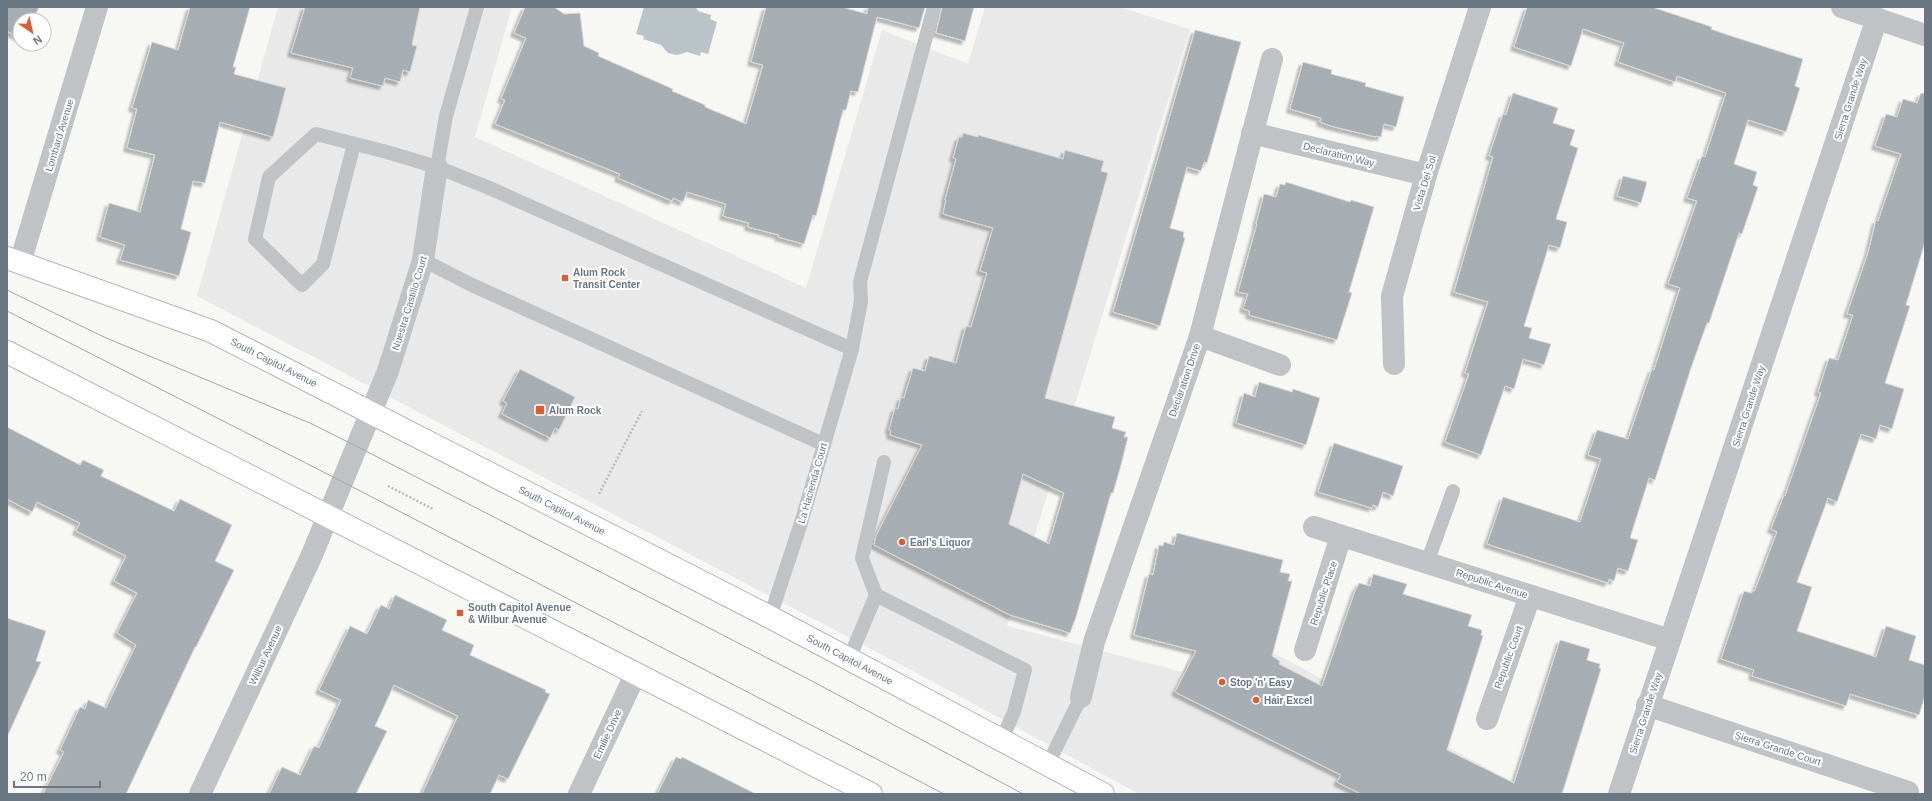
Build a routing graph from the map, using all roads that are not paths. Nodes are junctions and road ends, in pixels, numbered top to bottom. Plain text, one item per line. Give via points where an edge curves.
1 (97, 7) edge
2 (477, 7) edge
3 (934, 7) edge
4 (1480, 7) edge
5 (1842, 7) edge
6 (1877, 18) junction
7 (1925, 35) edge
8 (1272, 59) dead end
9 (1252, 132) junction
10 (354, 144) junction
11 (437, 167) junction
12 (1426, 175) junction
13 (423, 260) junction
14 (14, 261) edge
15 (1200, 336) junction
16 (852, 348) junction
17 (7, 352) edge
18 (1394, 364) dead end
19 (1280, 365) dead end
20 (372, 412) junction
21 (823, 444) junction
22 (884, 462) dead end
23 (1453, 491) dead end
24 (329, 516) junction
25 (1314, 527) dead end
26 (1342, 536) junction
27 (1427, 563) junction
28 (876, 595) junction
29 (1530, 596) junction
30 (770, 617) junction
31 (1670, 640) junction
32 (1305, 650) dead end
33 (849, 658) junction
34 (636, 674) junction
35 (1081, 697) joint
36 (1647, 705) junction
37 (1487, 719) dead end
38 (1002, 739) junction
39 (1048, 764) junction
40 (1908, 792) dead end
41 (200, 794) edge
42 (579, 794) edge
43 (871, 794) edge
44 (1103, 794) edge
45 (1619, 794) edge

1 - 14 street, Lombard Avenue
2 - 11 lane via 446,116
3 - 16 lane, La Hacienda Court via 860,282 860,301
4 - 12 street, Vista Del Sol
5 - 6 street
6 - 7 street
6 - 31 street, Sierra Grande Way
8 - 9 street, Declaration Drive
9 - 12 street, Declaration Way
9 - 15 street, Declaration Drive
10 - 10 lane via 316,134 269,177 255,239 302,285 323,264
10 - 11 lane
11 - 13 street, Nuestra Castillo Court
11 - 16 lane
12 - 18 street, Vista Del Sol via 1392,296
13 - 20 street, Nuestra Castillo Court via 388,371
13 - 21 lane via 472,285
14 - 20 main road, South Capitol Avenue via 211,330
15 - 19 street
15 - 35 street, Declaration Drive via 1094,642
16 - 21 lane, La Hacienda Court
17 - 24 main road
20 - 24 street, Nuestra Castillo Court
20 - 30 main road, South Capitol Avenue
21 - 30 lane, La Hacienda Court via 801,523
22 - 28 lane via 862,558
23 - 27 lane
24 - 34 main road
24 - 41 street, Wilbur Avenue
25 - 26 street, Republic Avenue
26 - 27 street, Republic Avenue
26 - 32 street, Republic Place
27 - 29 street, Republic Avenue
28 - 33 lane
28 - 38 lane via 1026,670 1014,712
29 - 31 street, Republic Avenue
29 - 37 street, Republic Court
30 - 33 main road, South Capitol Avenue
31 - 36 street, Sierra Grande Way
33 - 38 main road, South Capitol Avenue
34 - 42 street, Emilie Drive
34 - 43 main road
35 - 39 lane
36 - 40 street, Sierra Grande Court
36 - 45 street, Sierra Grande Way
38 - 39 main road, South Capitol Avenue
39 - 44 main road, South Capitol Avenue

